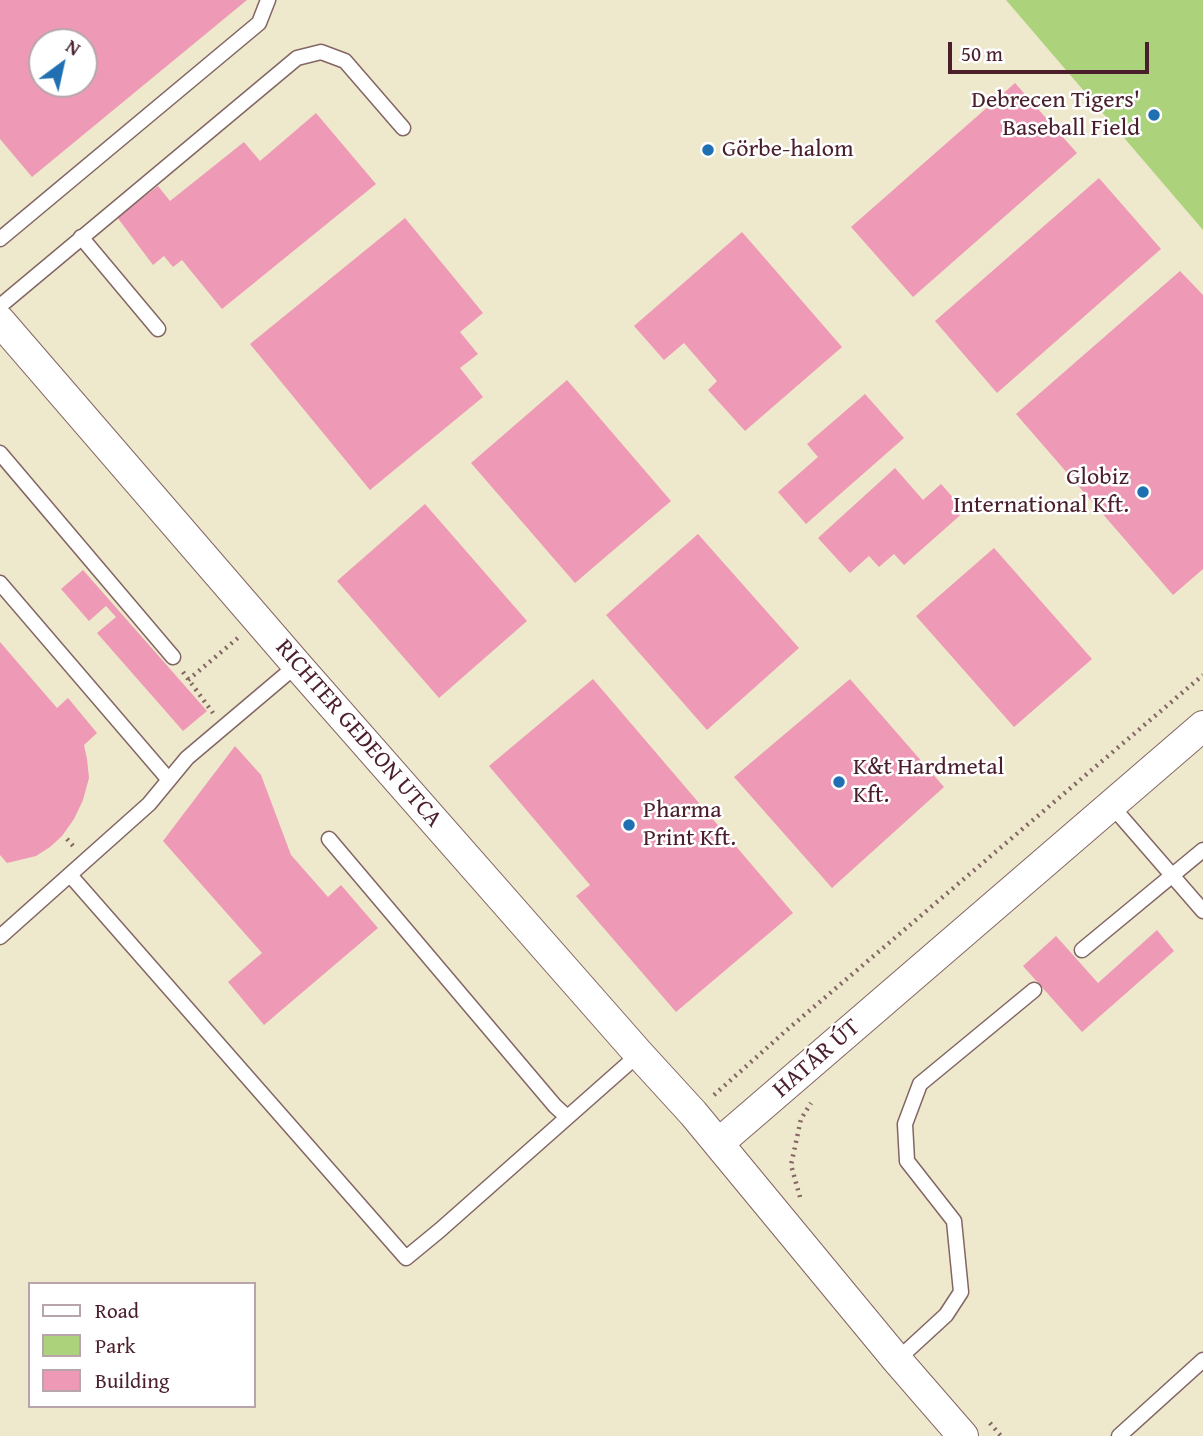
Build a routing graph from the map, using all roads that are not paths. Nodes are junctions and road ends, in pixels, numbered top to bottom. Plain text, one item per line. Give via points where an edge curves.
1 (268, 0) edge
2 (403, 128) dead end
3 (81, 237) junction
4 (0, 239) edge
5 (0, 306) edge
6 (0, 321) edge
7 (158, 329) dead end
8 (0, 453) edge
9 (0, 583) edge
10 (173, 657) dead end
11 (296, 665) junction
12 (1203, 726) edge
13 (169, 780) junction
14 (1111, 805) junction
15 (329, 839) dead end
16 (1203, 850) edge
17 (70, 875) junction
18 (1172, 876) junction
19 (1203, 911) edge
20 (0, 937) edge
21 (1082, 950) dead end
22 (1034, 990) dead end
23 (639, 1054) junction
24 (567, 1117) junction
25 (719, 1143) junction
26 (897, 1360) junction
27 (1203, 1360) edge
28 (963, 1436) edge
29 (1119, 1436) edge

1 - 4 lane via 259,23
2 - 3 lane via 345,61 321,52 297,58
3 - 5 lane
3 - 7 lane
6 - 11 street, RICHTER GEDEON UTCA
8 - 10 lane
9 - 13 lane
11 - 13 lane via 187,758
11 - 23 street, RICHTER GEDEON UTCA
12 - 14 street, HATÁR ÚT
13 - 17 lane
14 - 18 lane
14 - 25 street, HATÁR ÚT
15 - 24 lane
16 - 18 lane
17 - 20 lane
17 - 24 lane via 406,1258
18 - 19 lane
18 - 21 lane
22 - 26 lane via 920,1084 905,1124 907,1161 954,1221 961,1292 946,1315
23 - 24 lane
23 - 25 street, RICHTER GEDEON UTCA
25 - 26 street
26 - 28 street
27 - 29 lane

